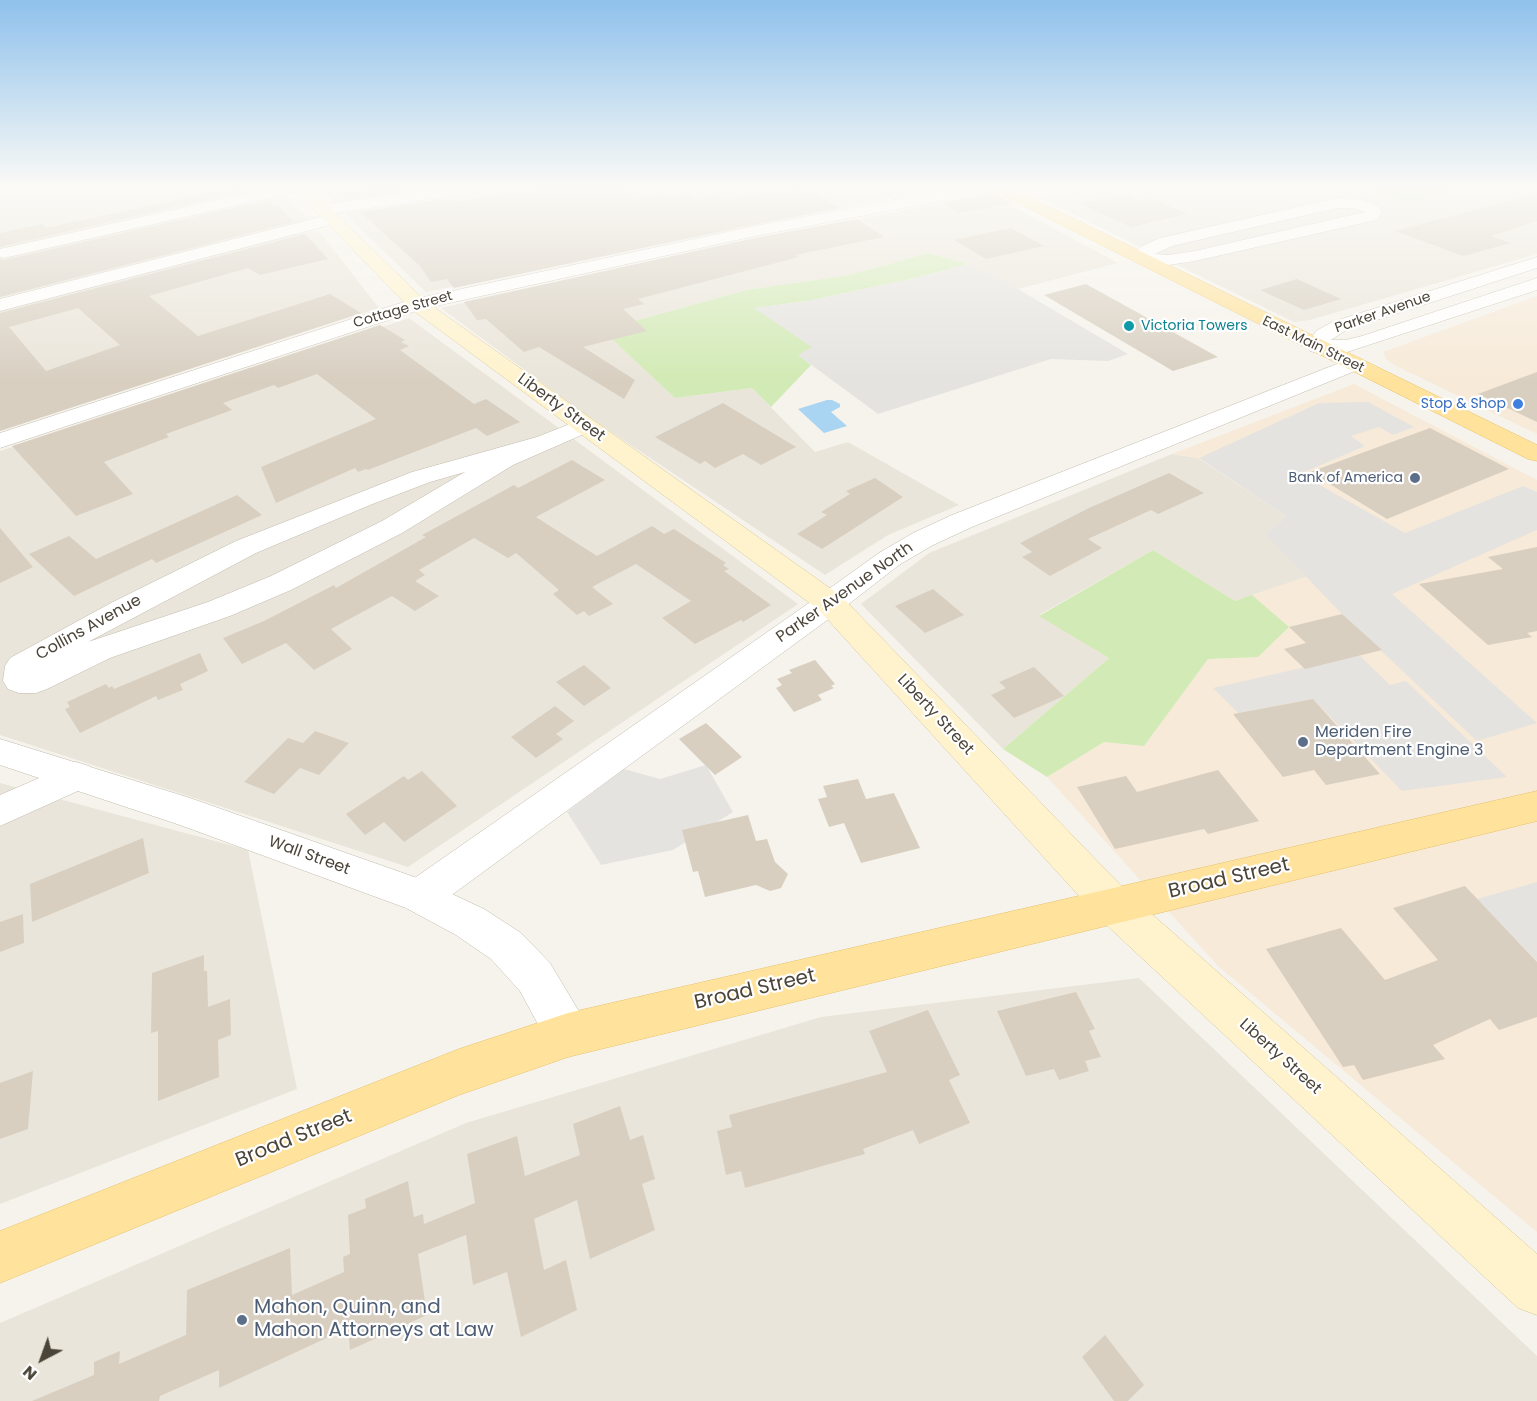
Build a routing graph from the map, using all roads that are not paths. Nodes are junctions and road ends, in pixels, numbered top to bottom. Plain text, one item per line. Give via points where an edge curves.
1 (15, 250) edge
2 (197, 250) edge
3 (364, 250) edge
4 (665, 250) edge
5 (1125, 250) edge
6 (1147, 250) edge
7 (1220, 250) edge
8 (4, 253) dead end
9 (1140, 258) junction
10 (1537, 262) edge
11 (1537, 284) edge
12 (417, 304) junction
13 (0, 305) edge
14 (1317, 347) junction
15 (1352, 364) junction
16 (585, 425) junction
17 (0, 441) edge
18 (538, 444) junction
19 (1537, 454) edge
20 (830, 603) junction
21 (0, 752) edge
22 (76, 776) junction
23 (1537, 806) edge
24 (0, 811) edge
25 (420, 896) junction
26 (1114, 906) junction
27 (568, 1035) junction
28 (0, 1257) edge
29 (1537, 1289) edge

1 - 8 street
2 - 13 street
3 - 12 main road, Liberty Street
4 - 12 street, Cottage Street
5 - 9 main road, East Main Street
6 - 9 street
7 - 9 street via 1168,260
9 - 14 main road, East Main Street
10 - 14 street, Parker Avenue via 1339,326 1323,335
11 - 14 street, Parker Avenue via 1369,340 1347,346
12 - 16 main road, Liberty Street
12 - 17 street, Cottage Street
14 - 15 main road, East Main Street
15 - 19 main road, East Main Street
15 - 20 street, Parker Avenue North via 962,521 889,559
16 - 18 street, Collins Avenue
16 - 20 main road, Liberty Street
18 - 18 street, Collins Avenue via 421,477 246,547 21,666 19,681 36,681 99,650 281,583 392,527
20 - 25 street, Parker Avenue North
20 - 26 main road, Liberty Street
21 - 22 street, Wall Street
22 - 24 street
22 - 25 street, Wall Street
23 - 26 main road, Broad Street
25 - 27 street, Wall Street via 506,946 535,977
26 - 27 main road, Broad Street
26 - 29 main road, Liberty Street
27 - 28 main road, Broad Street via 459,1072

